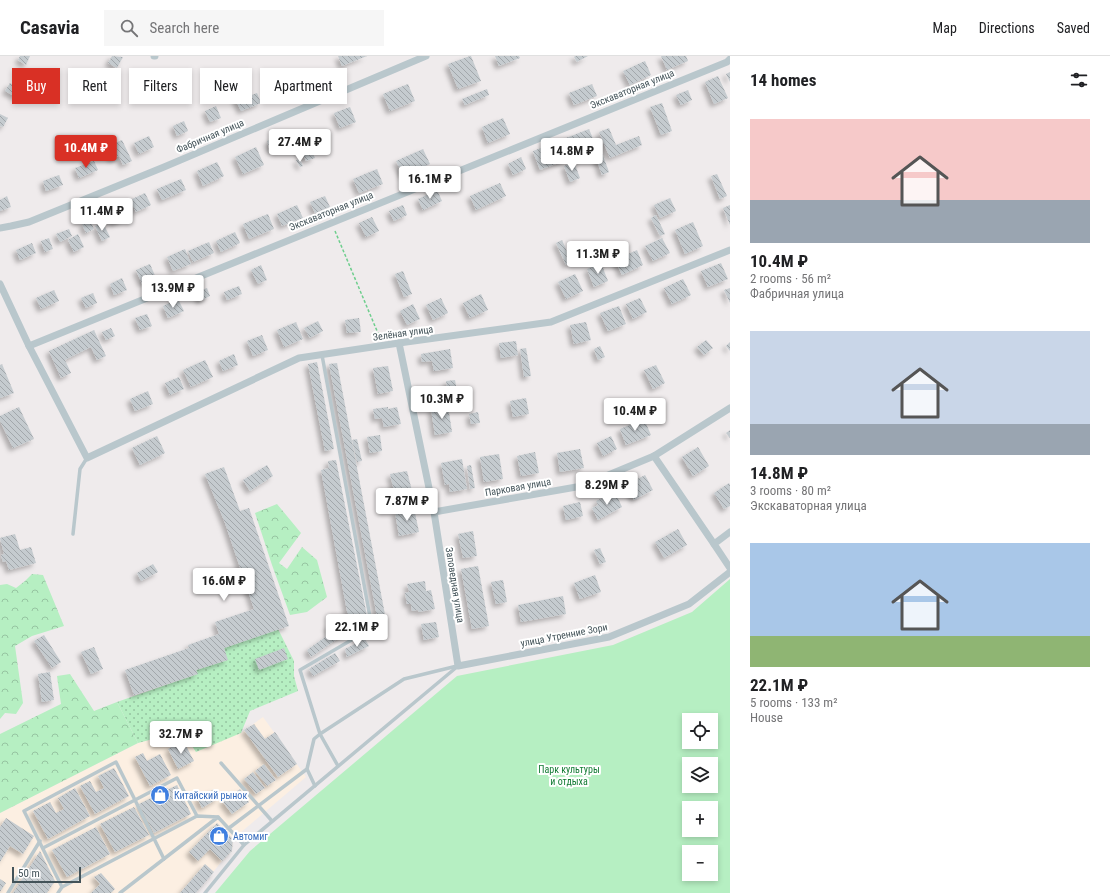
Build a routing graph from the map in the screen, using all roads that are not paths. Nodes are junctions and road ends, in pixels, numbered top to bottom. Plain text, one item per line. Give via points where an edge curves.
1 (426, 56) edge
2 (730, 59) edge
3 (0, 228) edge
4 (730, 250) edge
5 (0, 284) edge
6 (399, 343) junction
7 (29, 346) junction
8 (322, 354) junction
9 (730, 408) edge
10 (654, 456) junction
11 (87, 458) junction
12 (434, 512) junction
13 (730, 532) edge
14 (73, 534) dead end
15 (714, 544) junction
16 (730, 568) edge
17 (730, 572) edge
18 (458, 666) junction
19 (320, 734) junction
20 (221, 763) dead end
21 (338, 766) junction
22 (307, 769) junction
23 (315, 786) junction
24 (135, 800) junction
25 (259, 806) junction
26 (197, 816) junction
27 (218, 817) junction
28 (272, 821) junction
29 (229, 828) junction
30 (154, 839) junction
31 (40, 842) junction
32 (244, 845) junction
33 (43, 848) junction
34 (164, 859) junction
35 (62, 886) junction
36 (8, 893) edge
37 (58, 893) edge
38 (120, 893) edge
39 (205, 893) edge

1 - 3 street, Фабричная улица via 43,216
2 - 7 street, Экскаваторная улица
4 - 6 street, Зелёная улица via 551,322
5 - 7 street
6 - 8 street, Зелёная улица
6 - 12 street, Заповедная улица
7 - 11 street
8 - 11 street, Зелёная улица via 299,358
8 - 19 lane via 372,628 300,670
9 - 10 street, Парковая улица
10 - 12 street, Парковая улица via 582,486
10 - 15 street
11 - 14 lane via 80,468
12 - 18 street, Заповедная улица
13 - 15 street
15 - 16 street
17 - 18 street, улица Утренние Зори via 689,604 609,637
18 - 19 lane via 404,679
18 - 21 lane
19 - 21 lane
19 - 22 lane via 314,739
20 - 25 lane
21 - 23 lane
22 - 23 lane
22 - 25 lane
23 - 28 lane
24 - 26 lane via 177,778
24 - 30 lane
24 - 31 lane via 116,762 24,811
24 - 33 lane
25 - 28 lane
25 - 29 lane
26 - 27 lane
26 - 30 lane
27 - 29 lane
27 - 34 lane
28 - 32 lane
29 - 32 lane
30 - 34 lane
30 - 35 lane
31 - 33 lane
31 - 36 lane
32 - 39 lane
33 - 35 lane
34 - 38 lane
35 - 37 lane

